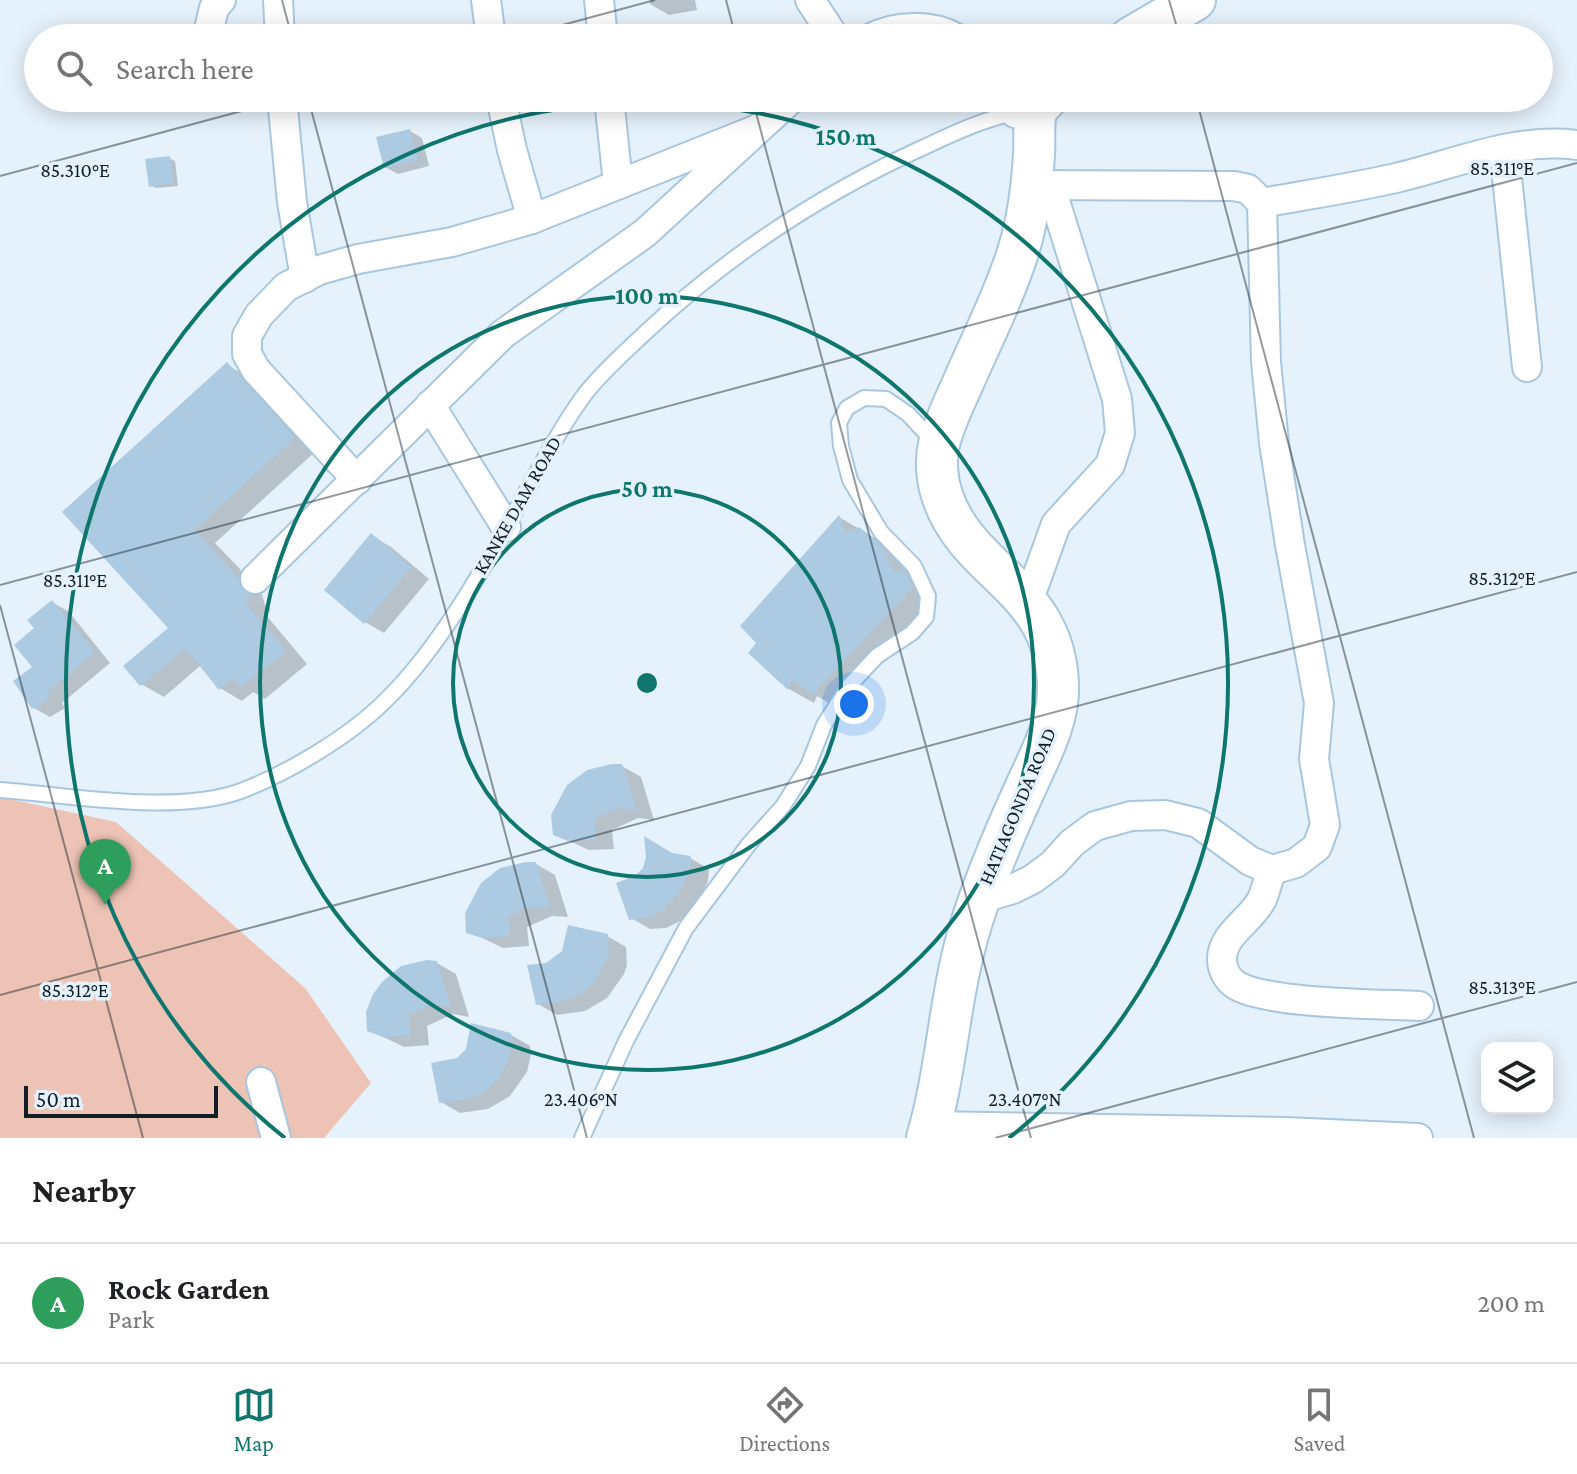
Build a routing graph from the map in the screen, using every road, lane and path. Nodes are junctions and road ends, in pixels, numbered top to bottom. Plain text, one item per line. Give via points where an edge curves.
1 (221, 0) edge
2 (278, 0) edge
3 (486, 0) edge
4 (599, 0) edge
5 (810, 0) edge
6 (1195, 0) edge
7 (210, 24) edge
8 (279, 24) edge
9 (489, 24) edge
10 (602, 24) edge
11 (826, 24) edge
12 (1154, 24) edge
13 (283, 112) edge
14 (504, 112) edge
15 (610, 112) edge
16 (776, 112) edge
17 (1008, 112) edge
18 (1027, 112) edge
19 (755, 130) junction
20 (1577, 145) edge
21 (1504, 149) junction
22 (618, 184) junction
23 (1041, 185) junction
24 (1262, 203) junction
25 (532, 219) junction
26 (305, 278) junction
27 (1527, 367) dead end
28 (430, 405) junction
29 (938, 447) junction
30 (357, 480) junction
31 (506, 527) junction
32 (255, 579) dead end
33 (1028, 602) junction
34 (0, 790) edge
35 (1272, 870) junction
36 (979, 899) junction
37 (1419, 1006) dead end
38 (261, 1082) dead end
39 (929, 1132) edge
40 (276, 1138) edge
41 (582, 1138) edge
42 (1418, 1138) edge

1 - 7 street
2 - 8 street
3 - 9 street
4 - 10 street
5 - 11 street
6 - 12 street
13 - 26 street
14 - 25 street
15 - 22 street
16 - 19 street
17 - 31 lane, KANKE DAM ROAD via 860,179 747,247 683,297 587,391
18 - 23 street, HATIAGONDA ROAD
19 - 22 street
19 - 28 street via 645,233 503,334
20 - 21 street via 1552,142
21 - 24 street via 1396,178
21 - 27 street
22 - 25 street
23 - 24 street via 1234,186 1248,189
23 - 29 street, HATIAGONDA ROAD
23 - 33 street via 1117,399 1120,433 1110,465 1056,524
24 - 35 street via 1274,443 1319,703 1314,759 1325,825 1317,847 1296,863
25 - 26 street via 452,242 358,259
26 - 30 street via 286,287 259,315 247,336 247,354
28 - 30 street
28 - 31 street
29 - 33 street, HATIAGONDA ROAD via 937,471 953,520
29 - 41 lane via 886,399 864,398 843,415 841,446 850,480 881,532 914,566 928,596 926,617 848,687 783,806 686,928
30 - 32 street
31 - 34 lane, KANKE DAM ROAD via 413,672 384,703 289,769 239,792 197,800 150,802
33 - 36 street, HATIAGONDA ROAD via 1045,627 1054,655 1055,714
35 - 36 street via 1250,861 1198,823 1165,815 1131,816 1095,826 1033,879
35 - 37 street via 1262,901 1228,939 1222,959 1227,977 1263,994
36 - 39 street, HATIAGONDA ROAD
38 - 40 street
39 - 42 street via 1269,1132

